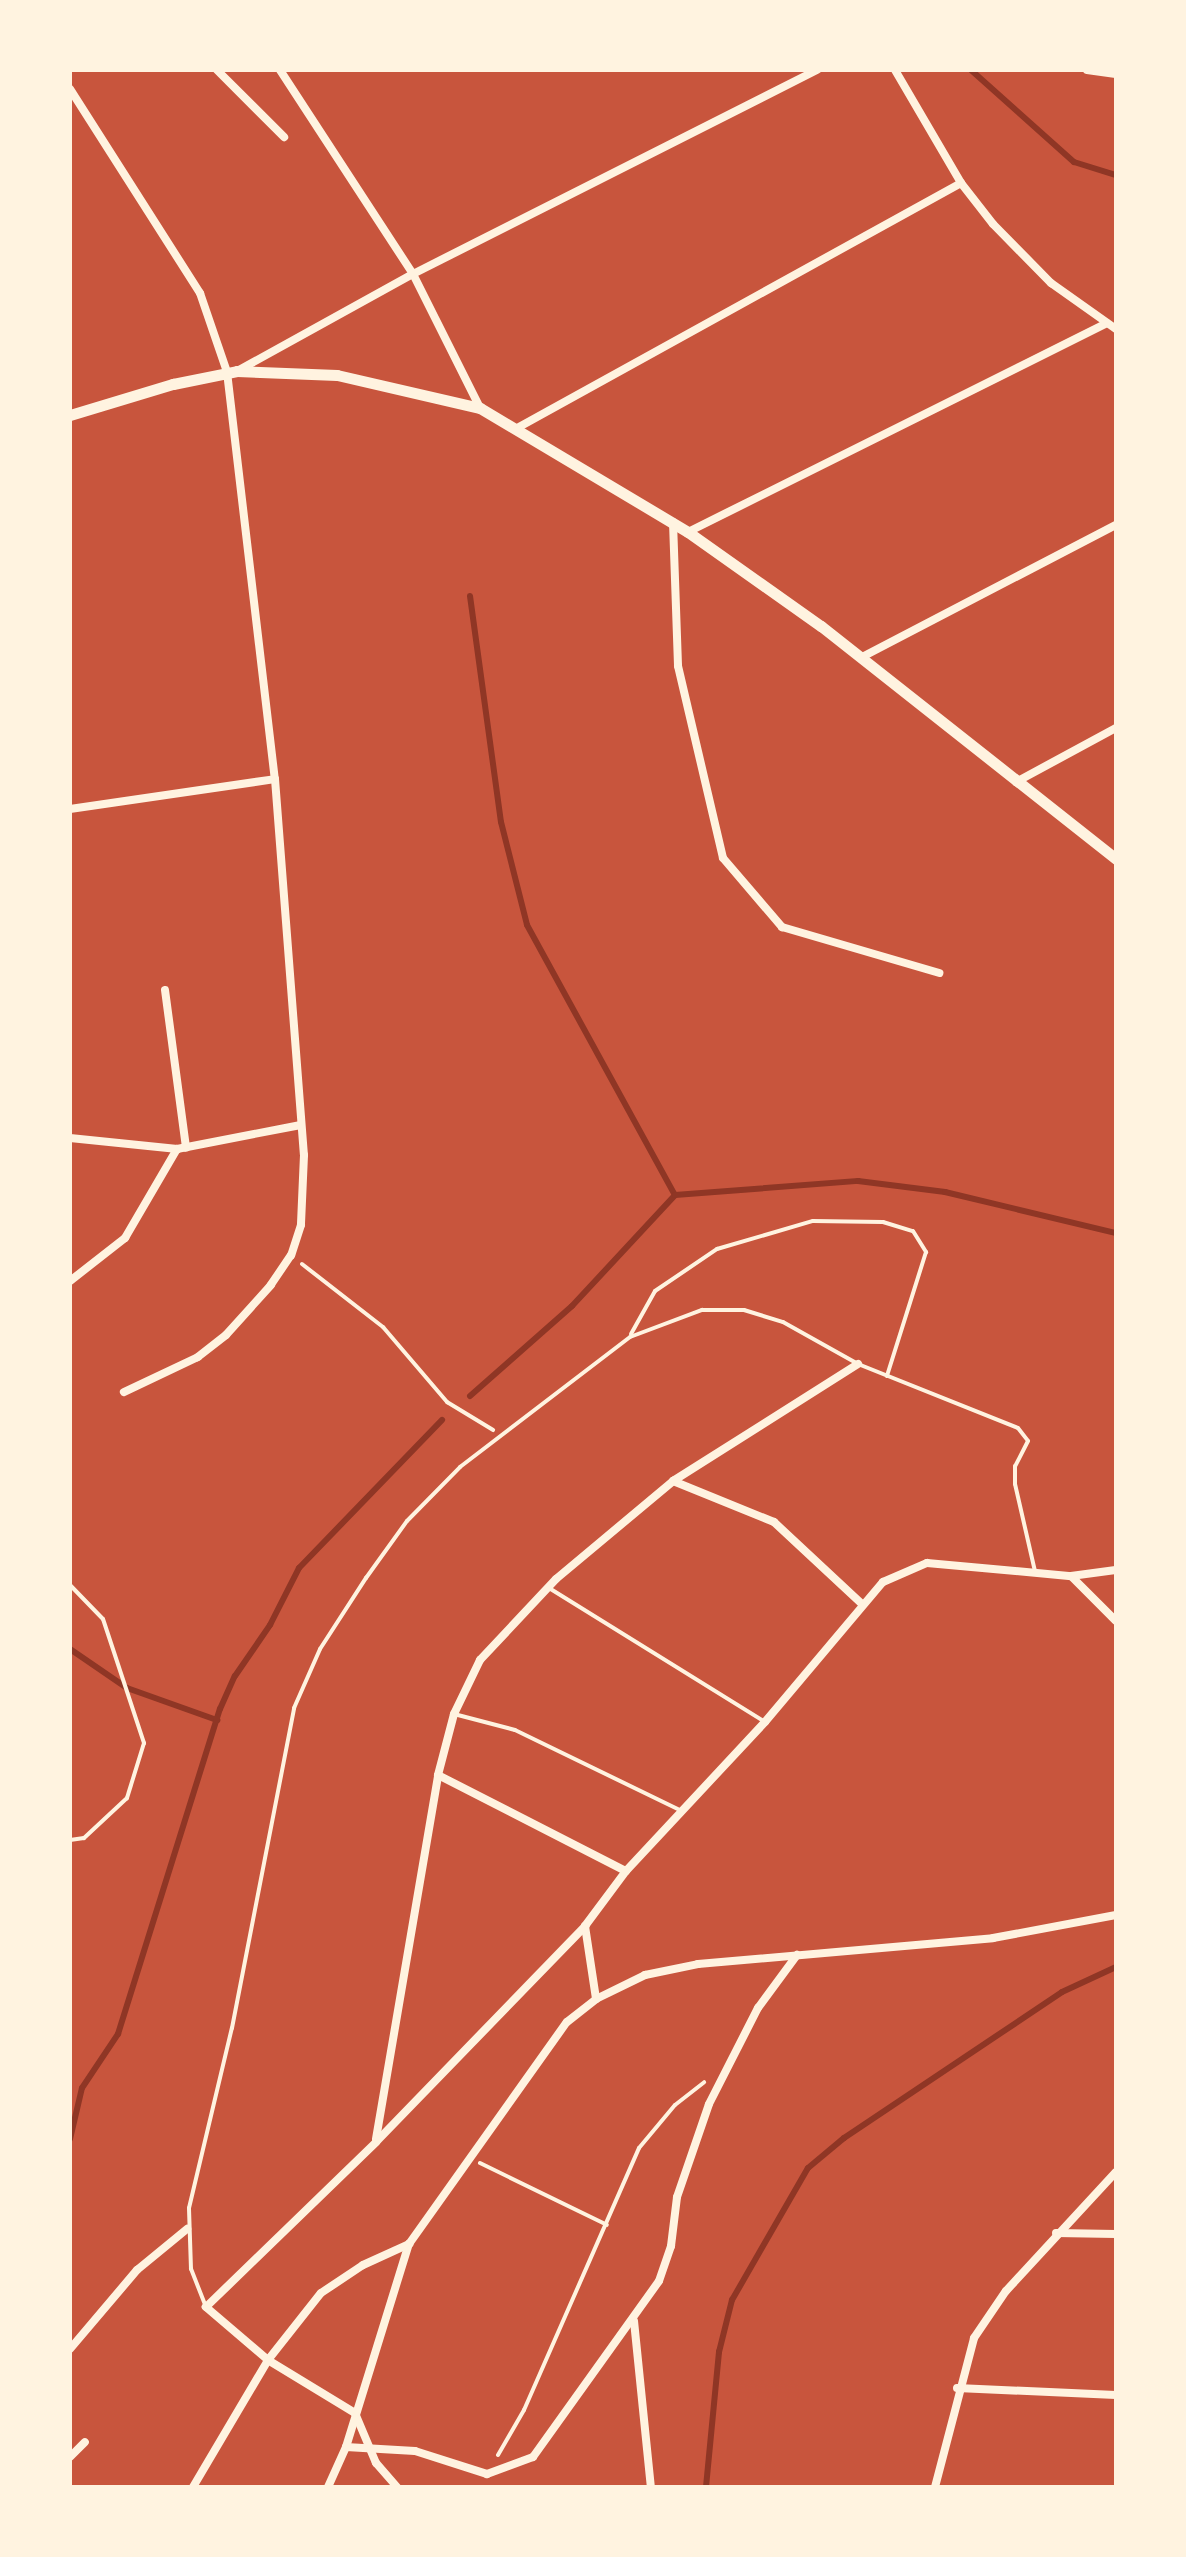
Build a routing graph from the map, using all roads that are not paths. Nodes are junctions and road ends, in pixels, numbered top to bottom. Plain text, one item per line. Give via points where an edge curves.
1 (217, 70) edge
2 (280, 70) edge
3 (817, 70) edge
4 (895, 70) edge
5 (1087, 70) edge
6 (1116, 74) edge
7 (70, 89) edge
8 (284, 137) dead end
9 (961, 183) junction
10 (413, 274) junction
11 (1107, 323) junction
12 (1116, 329) edge
13 (232, 372) junction
14 (480, 408) junction
15 (70, 415) edge
16 (519, 427) junction
17 (673, 522) junction
18 (1116, 525) edge
19 (688, 532) junction
20 (864, 656) junction
21 (1116, 728) edge
22 (275, 779) junction
23 (1016, 782) junction
24 (70, 809) edge
25 (1116, 859) edge
26 (939, 973) dead end
27 (165, 990) dead end
28 (301, 1125) junction
29 (70, 1138) edge
30 (182, 1148) junction
31 (70, 1281) edge
32 (630, 1337) junction
33 (858, 1364) junction
34 (887, 1376) junction
35 (124, 1392) dead end
36 (673, 1481) junction
37 (1116, 1570) edge
38 (1035, 1571) junction
39 (1071, 1576) junction
40 (547, 1587) junction
41 (861, 1603) junction
42 (1116, 1621) edge
43 (454, 1714) junction
44 (765, 1722) junction
45 (438, 1775) junction
46 (682, 1811) junction
47 (626, 1871) junction
48 (1116, 1915) edge
49 (585, 1926) junction
50 (797, 1955) junction
51 (596, 1999) junction
52 (376, 2142) junction
53 (1116, 2172) edge
54 (187, 2229) junction
55 (1056, 2233) junction
56 (1116, 2234) edge
57 (409, 2244) junction
58 (206, 2307) junction
59 (634, 2321) junction
60 (70, 2349) edge
61 (268, 2360) junction
62 (957, 2388) junction
63 (1116, 2395) edge
64 (355, 2413) junction
65 (85, 2442) dead end
66 (346, 2447) junction
67 (367, 2447) junction
68 (70, 2457) edge
69 (193, 2487) edge
70 (328, 2487) edge
71 (397, 2487) edge
72 (651, 2487) edge
73 (935, 2487) edge

1 - 8 street
2 - 10 street
3 - 10 street
4 - 9 street
5 - 6 street
7 - 13 street via 200,293
9 - 11 street via 1051,283
9 - 16 street
10 - 13 street
10 - 14 street
11 - 12 street
11 - 19 street
13 - 14 street via 337,375
13 - 15 street
13 - 22 street
14 - 16 street
16 - 17 street
17 - 19 street
17 - 26 street via 678,666 723,858 782,927
18 - 20 street
19 - 20 street
20 - 23 street
21 - 23 street
22 - 24 street
22 - 28 street
23 - 25 street
27 - 30 street
28 - 30 street
28 - 35 street via 305,1192 291,1255 226,1335 198,1357
29 - 30 street
30 - 31 street via 125,1238
32 - 33 lane via 702,1310 725,1307 783,1322
32 - 34 lane via 655,1291 717,1249 813,1221 883,1222 913,1231 926,1252
32 - 54 lane via 501,1435 407,1521 320,1649 294,1708 280,1763 232,2028
33 - 34 lane
33 - 36 street
34 - 38 lane via 1025,1434 1027,1448 1015,1466 1015,1484
36 - 40 street
36 - 41 street via 774,1522
37 - 39 street
38 - 39 street
38 - 41 street via 927,1563 883,1582
39 - 42 street
40 - 43 street via 480,1660
40 - 44 lane
41 - 44 street
43 - 45 street
43 - 46 lane via 515,1730
44 - 46 street
45 - 47 street
45 - 52 street
46 - 47 street
47 - 49 street
48 - 50 street via 993,1938
49 - 51 street
49 - 52 street
50 - 51 street via 645,1975
50 - 59 street via 727,2062 677,2197 666,2265
51 - 57 street via 567,2022
52 - 58 street
53 - 55 street
54 - 58 lane via 191,2269
54 - 60 street via 137,2270
55 - 56 street
55 - 62 street via 974,2338
57 - 61 street via 363,2265 321,2293
57 - 64 street
58 - 61 street
59 - 67 street via 533,2457 487,2474 415,2451
59 - 72 street
61 - 64 street
61 - 69 street
62 - 63 street
62 - 73 street
64 - 66 street
64 - 67 street
65 - 68 street
66 - 67 street
66 - 70 street
67 - 71 street

